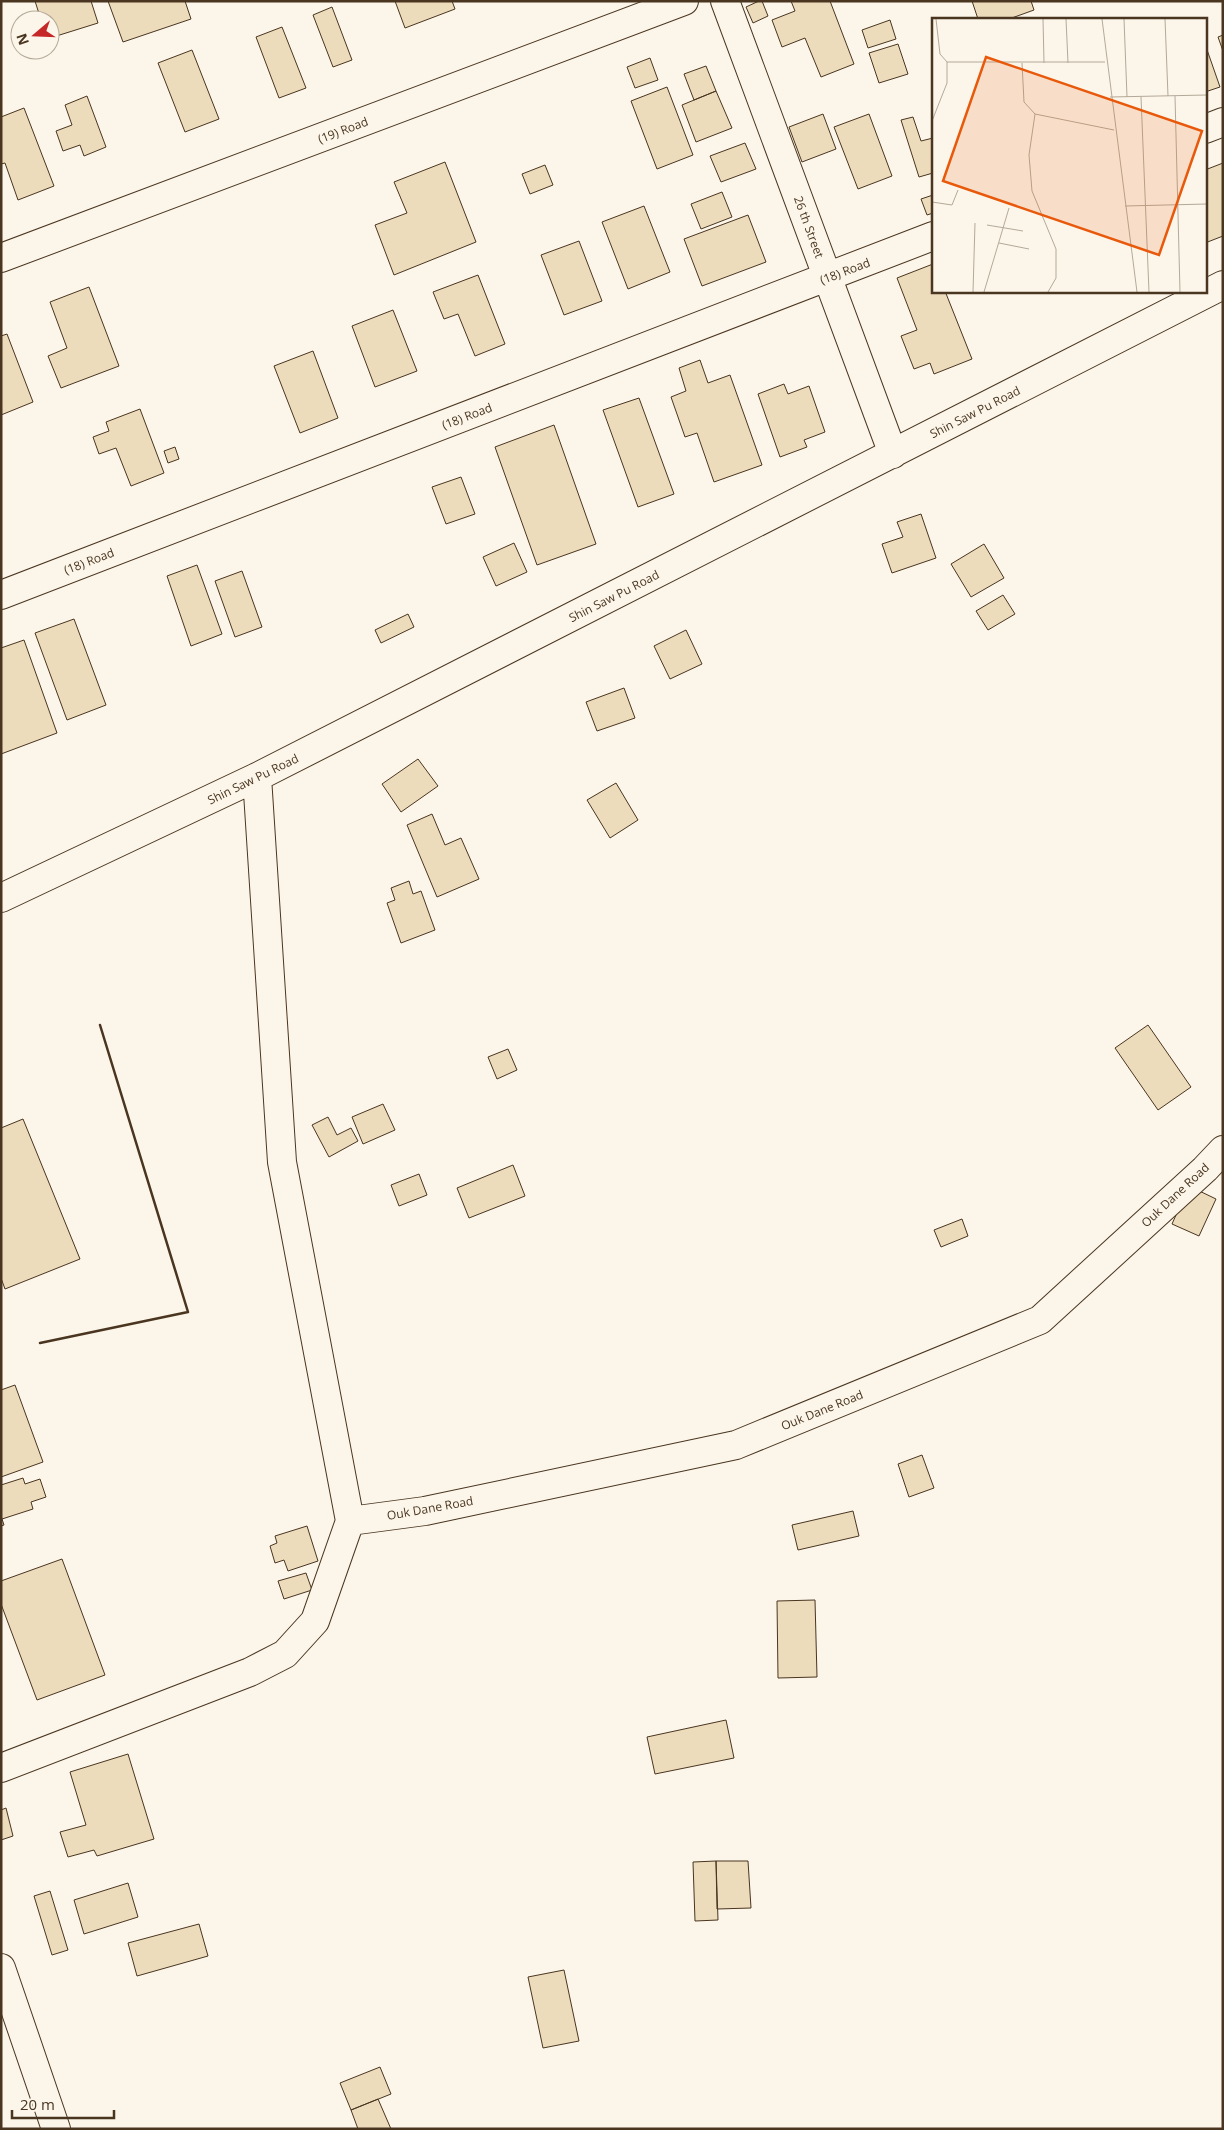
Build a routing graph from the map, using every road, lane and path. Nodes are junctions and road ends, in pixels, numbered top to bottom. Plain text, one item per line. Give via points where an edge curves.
1 (684, 1) edge
2 (725, 1) edge
3 (1223, 122) edge
4 (1206, 129) edge
5 (932, 236) edge
6 (1, 258) edge
7 (827, 278) junction
8 (1223, 285) edge
9 (893, 454) junction
10 (1, 595) edge
11 (257, 777) junction
12 (1, 898) edge
13 (1223, 1150) edge
14 (350, 1521) junction
15 (1, 1768) edge
16 (1, 1968) edge
17 (56, 2129) edge

1 - 6 street, (19) Road
2 - 7 street, 26 th Street
3 - 4 street
5 - 7 street, (18) Road
7 - 9 street, 26 th Street
7 - 10 street, (18) Road
8 - 9 street, Shin Saw Pu Road
9 - 11 street, Shin Saw Pu Road
11 - 12 street, Shin Saw Pu Road
11 - 14 street via 282,1162
13 - 14 street, Ouk Dane Road via 1040,1320 736,1445 425,1511
14 - 15 street via 315,1622 285,1654 250,1672
16 - 17 street

